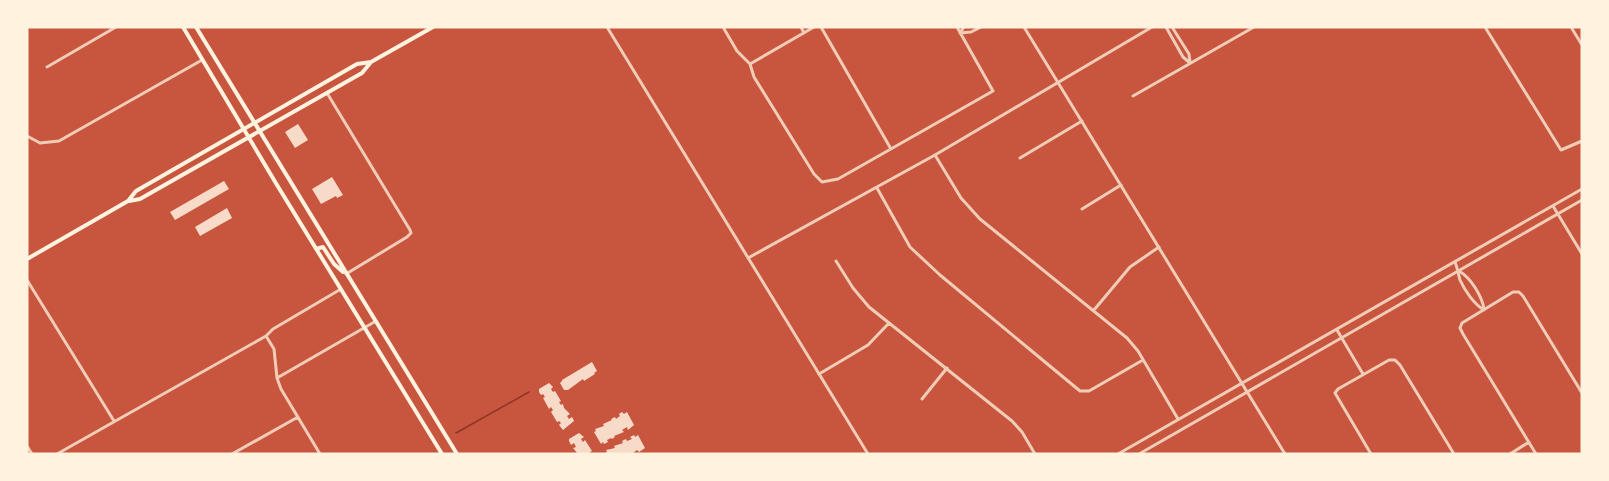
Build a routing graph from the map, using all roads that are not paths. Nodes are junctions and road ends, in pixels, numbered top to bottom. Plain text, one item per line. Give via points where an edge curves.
1 (116, 27) edge
2 (183, 27) edge
3 (196, 27) edge
4 (433, 27) edge
5 (606, 27) edge
6 (723, 27) edge
7 (801, 27) edge
8 (814, 27) edge
9 (821, 27) edge
10 (957, 27) edge
11 (964, 27) edge
12 (981, 27) edge
13 (1024, 27) edge
14 (1152, 27) edge
15 (1166, 27) edge
16 (1172, 27) edge
17 (1254, 27) edge
18 (1485, 27) edge
19 (1571, 27) edge
20 (804, 33) junction
21 (960, 33) junction
22 (1582, 45) edge
23 (202, 60) junction
24 (371, 62) junction
25 (1190, 63) junction
26 (750, 64) junction
27 (47, 67) dead end
28 (1058, 82) junction
29 (327, 93) junction
30 (1133, 96) dead end
31 (1082, 121) junction
32 (254, 123) junction
33 (244, 129) junction
34 (259, 132) junction
35 (27, 136) edge
36 (249, 138) junction
37 (1582, 141) edge
38 (891, 149) junction
39 (936, 155) junction
40 (1020, 158) dead end
41 (1121, 185) junction
42 (877, 188) junction
43 (1582, 189) edge
44 (1582, 200) edge
45 (128, 201) junction
46 (1552, 206) junction
47 (1082, 209) dead end
48 (1558, 214) junction
49 (1158, 247) junction
50 (316, 249) junction
51 (1582, 254) edge
52 (748, 258) junction
53 (27, 259) edge
54 (836, 261) dead end
55 (1455, 262) junction
56 (1459, 271) junction
57 (346, 274) junction
58 (27, 280) edge
59 (341, 290) junction
60 (1093, 310) junction
61 (1484, 310) junction
62 (375, 321) junction
63 (889, 323) junction
64 (364, 328) junction
65 (1337, 330) junction
66 (266, 336) junction
67 (1342, 338) junction
68 (1143, 360) junction
69 (946, 368) junction
70 (819, 374) junction
71 (1363, 374) junction
72 (277, 378) junction
73 (1242, 384) junction
74 (1247, 392) junction
75 (1582, 393) edge
76 (922, 399) dead end
77 (298, 417) junction
78 (1178, 419) junction
79 (115, 422) junction
80 (1529, 442) junction
81 (27, 446) edge
82 (32, 454) edge
83 (57, 454) edge
84 (232, 454) edge
85 (320, 454) edge
86 (442, 454) edge
87 (457, 454) edge
88 (868, 454) edge
89 (1035, 454) edge
90 (1118, 454) edge
91 (1139, 454) edge
92 (1285, 454) edge
93 (1371, 454) edge
94 (1454, 454) edge
95 (1510, 454) edge
96 (1536, 454) edge

1 - 27 street
2 - 23 main road
3 - 32 main road
4 - 24 main road
5 - 52 street
6 - 26 street
7 - 20 street
8 - 20 street
9 - 38 street
10 - 21 street
11 - 21 street
12 - 21 street
13 - 28 street
14 - 28 street
15 - 25 street
16 - 25 street via 1189,54
17 - 25 street
18 - 37 street via 1561,150
19 - 22 street
20 - 26 street
21 - 38 street via 993,91
23 - 33 main road
23 - 35 street via 59,141 40,143
24 - 29 main road via 362,73
24 - 32 main road via 357,64
25 - 30 street
26 - 38 street via 754,77 822,182 838,179
28 - 31 street
28 - 39 street
29 - 34 main road
29 - 57 street via 411,233
31 - 40 street
31 - 41 street
32 - 33 main road
32 - 34 main road
33 - 36 main road
33 - 45 main road via 136,191
34 - 36 main road
34 - 57 main road
36 - 45 main road via 140,199
36 - 50 main road
39 - 42 street
39 - 60 street via 961,198 980,219
41 - 47 street
41 - 49 street
42 - 52 street
42 - 68 street via 910,247 1080,391 1089,391
43 - 46 street
44 - 48 street
45 - 53 main road
46 - 48 street
46 - 55 street
48 - 51 street
48 - 56 street
49 - 60 street via 1130,267
49 - 73 street
50 - 57 main road via 323,247
50 - 59 main road
52 - 70 street
54 - 63 street via 860,297
55 - 56 street
55 - 65 street
56 - 61 street via 1467,276
56 - 61 street via 1459,278 1476,305
56 - 67 street
57 - 62 main road
58 - 79 street
59 - 64 main road
59 - 66 street
60 - 68 street via 1127,338
61 - 75 street via 1519,292
61 - 80 street via 1460,328
62 - 64 street
62 - 87 main road
63 - 69 street
63 - 70 street via 868,345
64 - 72 street
64 - 86 main road
65 - 67 street
65 - 73 street
66 - 72 street via 274,349
66 - 79 street
67 - 71 street
67 - 74 street
68 - 78 street
69 - 76 street
69 - 89 street via 1012,421
70 - 88 street
71 - 93 street via 1335,393
71 - 94 street via 1395,360
72 - 77 street
73 - 74 street
73 - 78 street
74 - 91 street
74 - 92 street
77 - 84 street
77 - 85 street
78 - 90 street
79 - 83 street
80 - 95 street
80 - 96 street
81 - 82 street

